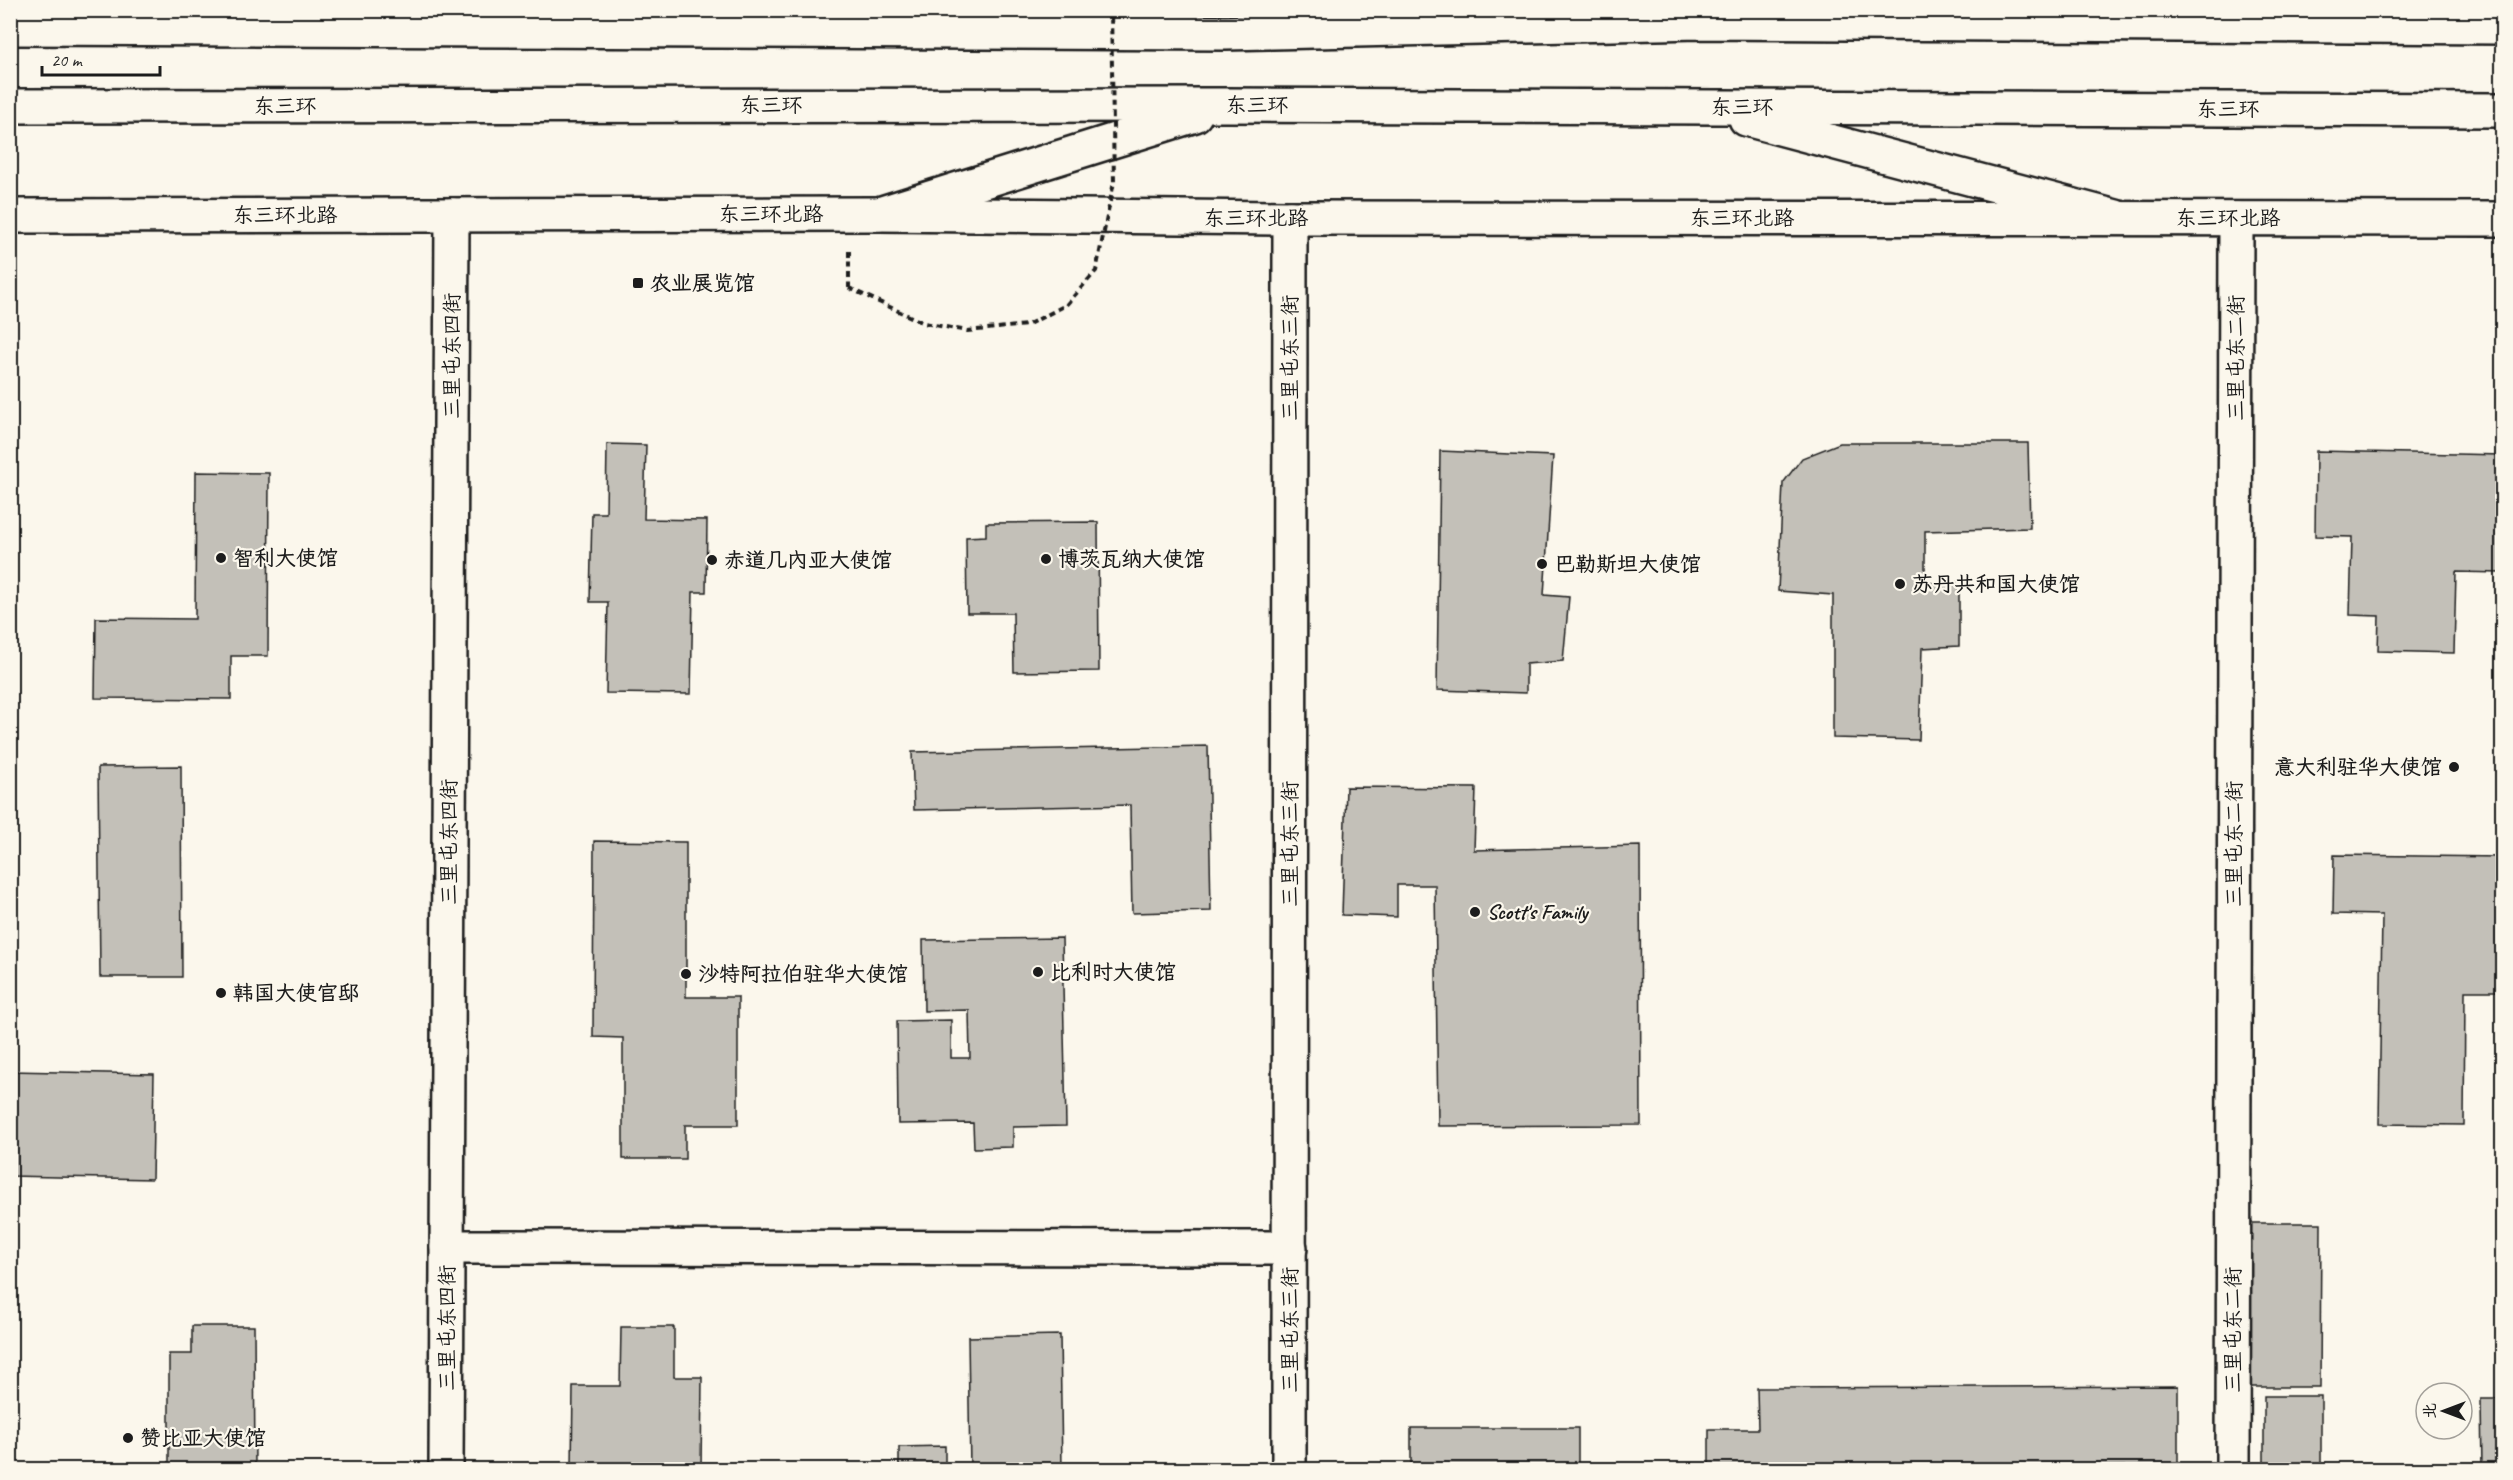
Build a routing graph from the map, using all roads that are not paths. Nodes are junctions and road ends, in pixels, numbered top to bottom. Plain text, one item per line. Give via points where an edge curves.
1 (1142, 10) edge
2 (1755, 10) edge
3 (1699, 22) junction
4 (2502, 27) edge
5 (10, 28) edge
6 (1226, 33) junction
7 (1226, 105) junction
8 (10, 106) edge
9 (1701, 107) junction
10 (2502, 110) edge
11 (879, 214) junction
12 (452, 215) junction
13 (10, 216) edge
14 (2116, 217) junction
15 (1290, 218) junction
16 (2236, 219) junction
17 (2502, 219) edge
18 (447, 1246) junction
19 (1290, 1248) junction
20 (446, 1470) edge
21 (1289, 1470) edge
22 (2233, 1470) edge

1 - 6 main road
2 - 3 main road
3 - 4 main road
3 - 6 main road
5 - 6 main road
7 - 8 main road, 东三环
7 - 9 main road, 东三环
7 - 11 main road
9 - 10 main road, 东三环
9 - 14 main road
11 - 12 main road, 东三环北路
11 - 15 main road, 东三环北路
12 - 13 main road, 东三环北路
12 - 18 main road, 三里屯东四街
14 - 15 main road, 东三环北路
14 - 16 main road, 东三环北路
15 - 19 main road, 三里屯东三街
16 - 17 main road, 东三环北路
16 - 22 main road, 三里屯东二街
18 - 19 main road
18 - 20 main road, 三里屯东四街
19 - 21 main road, 三里屯东三街

